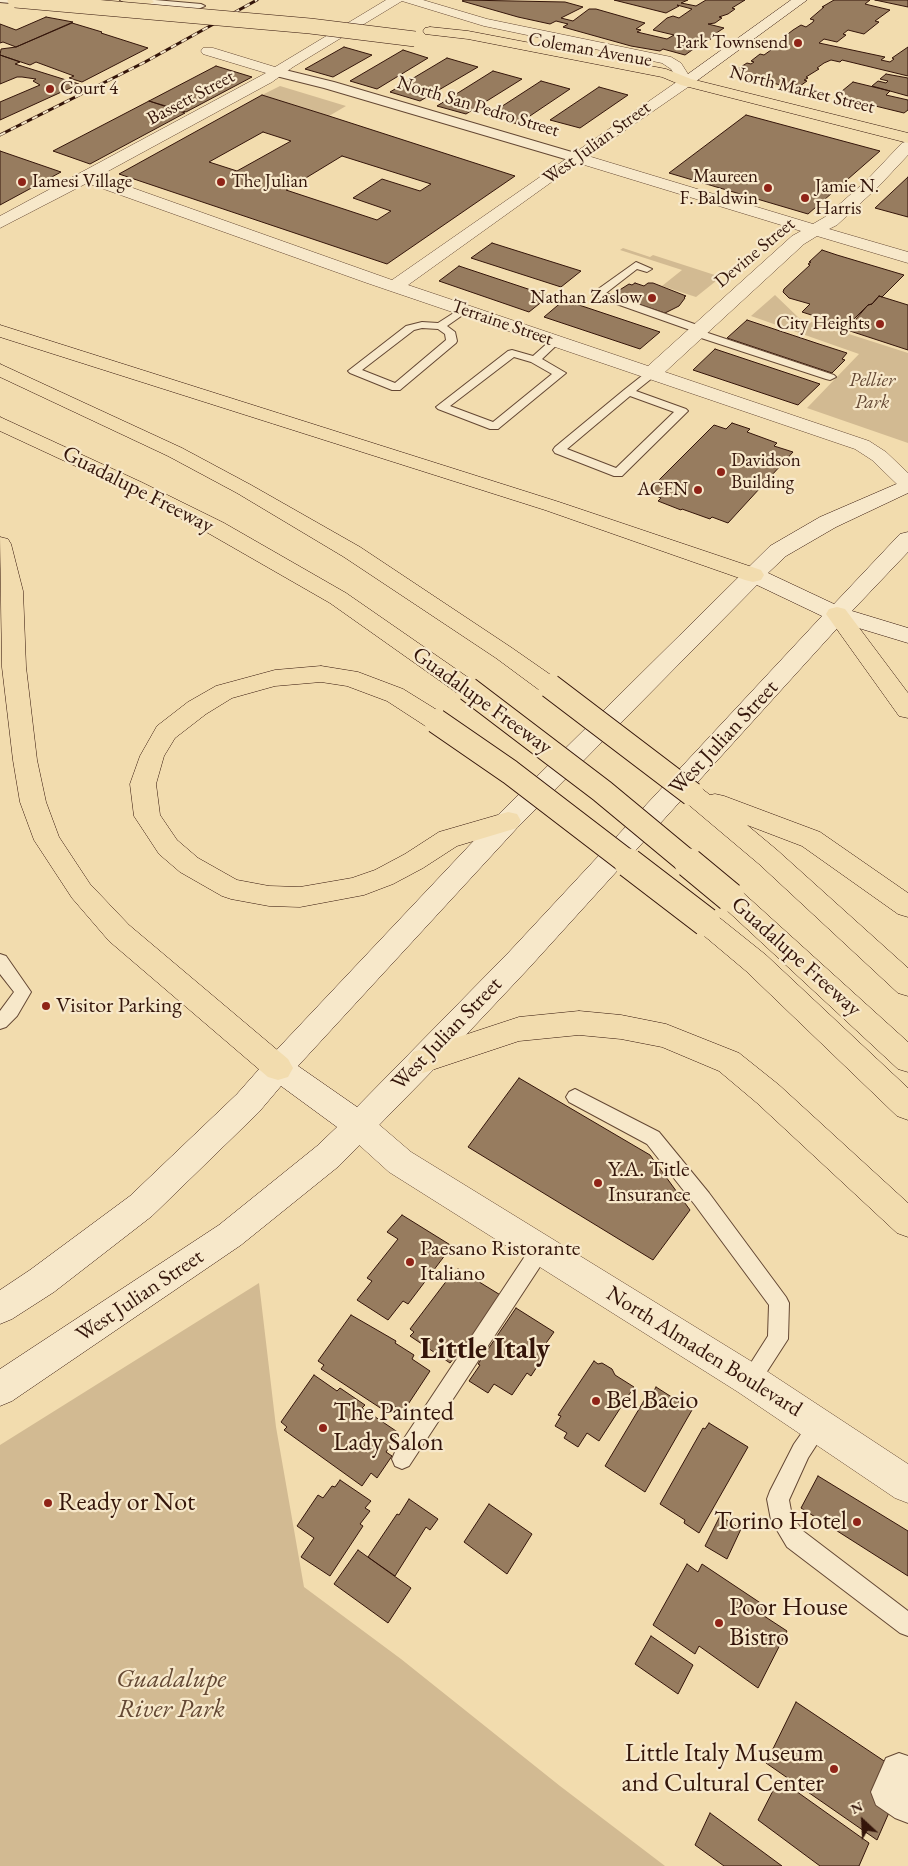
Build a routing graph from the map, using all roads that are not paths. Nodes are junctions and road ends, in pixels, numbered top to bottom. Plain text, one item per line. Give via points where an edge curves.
1 (0, 0) edge
2 (97, 0) edge
3 (125, 0) edge
4 (396, 0) edge
5 (408, 0) edge
6 (800, 0) edge
7 (20, 1) edge
8 (81, 8) junction
9 (208, 51) dead end
10 (277, 72) junction
11 (686, 82) junction
12 (908, 138) edge
13 (908, 146) edge
14 (577, 158) junction
15 (86, 177) junction
16 (0, 223) edge
17 (816, 230) junction
18 (908, 258) edge
19 (648, 269) dead end
20 (395, 286) junction
21 (463, 310) junction
22 (440, 326) junction
23 (0, 331) edge
24 (698, 331) junction
25 (556, 341) junction
26 (535, 360) junction
27 (0, 370) edge
28 (652, 373) junction
29 (830, 377) dead end
30 (628, 392) junction
31 (0, 423) edge
32 (908, 485) edge
33 (908, 539) edge
34 (0, 544) edge
35 (753, 575) junction
36 (836, 614) junction
37 (908, 636) edge
38 (908, 710) edge
39 (692, 794) junction
40 (508, 821) junction
41 (908, 907) edge
42 (0, 961) edge
43 (908, 985) edge
44 (0, 1022) edge
45 (908, 1060) edge
46 (423, 1061) junction
47 (278, 1068) junction
48 (575, 1097) dead end
49 (908, 1106) edge
50 (358, 1125) junction
51 (908, 1223) edge
52 (540, 1250) junction
53 (0, 1308) edge
54 (750, 1380) junction
55 (0, 1389) edge
56 (820, 1424) junction
57 (402, 1459) dead end
58 (908, 1485) edge
59 (908, 1625) edge
60 (908, 1778) edge
61 (908, 1805) edge

1 - 7 lane
2 - 8 lane
3 - 8 lane via 201,6 180,16
3 - 11 main road, Coleman Avenue via 305,16 485,38 666,73
4 - 10 street, Bassett Street
5 - 11 street via 484,22 666,60 676,66
6 - 11 street, West Julian Street
7 - 8 lane
7 - 11 main road, Coleman Avenue, bridge via 415,38 652,82
9 - 10 street, North San Pedro Street
10 - 14 street, North San Pedro Street
10 - 15 street, Bassett Street
11 - 12 main road, North Market Street
11 - 14 street, West Julian Street
13 - 17 street, Devine Street via 838,215
14 - 17 street, North San Pedro Street
14 - 20 street, West Julian Street
15 - 16 street, Bassett Street
15 - 20 street, Terraine Street
17 - 18 street, North San Pedro Street
17 - 24 street, Devine Street via 798,240
19 - 24 lane via 636,265 598,294
20 - 21 street, Terraine Street
21 - 22 lane
21 - 25 street, Terraine Street
22 - 22 lane via 410,328 354,371 396,388 452,341 450,332
23 - 35 main road via 552,506
24 - 28 street, Devine Street
24 - 29 lane
25 - 26 lane
25 - 28 street, Terraine Street
26 - 26 lane via 512,353 442,407 494,426 560,373
27 - 39 main road, bridge via 175,452 352,552 504,653
28 - 30 lane
28 - 32 street, Terraine Street via 862,445 879,456
30 - 30 lane via 682,411 618,473 559,450
31 - 45 main road, Guadalupe Freeway, bridge via 216,528 338,598 468,689 624,809 730,897
32 - 35 street via 828,522 778,551
33 - 36 street, West Julian Street
34 - 47 main road via 12,591 14,667 25,760 33,802 47,840 81,891 119,933
35 - 36 street
35 - 40 street
36 - 37 street
36 - 38 main road
36 - 46 street, West Julian Street
39 - 41 main road via 811,840
39 - 43 main road via 768,857
40 - 47 street
40 - 49 main road, bridge via 448,839 384,877 355,888 300,897 269,896 231,889 189,865 168,847 147,816 143,784 152,756 166,732 196,708 224,692 275,678 321,674 350,678 395,695 525,783 706,922 770,976
42 - 44 lane via 22,992 11,1012
46 - 50 street, West Julian Street
46 - 51 main road via 519,1029 547,1025 578,1023 622,1027 666,1036 729,1062
47 - 50 street, North Almaden Boulevard
47 - 53 street via 248,1103 141,1206 42,1281
48 - 54 lane via 653,1138 780,1302 778,1339
50 - 52 street, North Almaden Boulevard via 400,1162
50 - 55 street, West Julian Street via 328,1156 230,1235
52 - 54 street, North Almaden Boulevard
52 - 57 lane
54 - 56 street, North Almaden Boulevard
56 - 58 street, North Almaden Boulevard
56 - 59 lane via 801,1450 778,1499 782,1520 795,1539
60 - 61 street via 899,1771 889,1792

